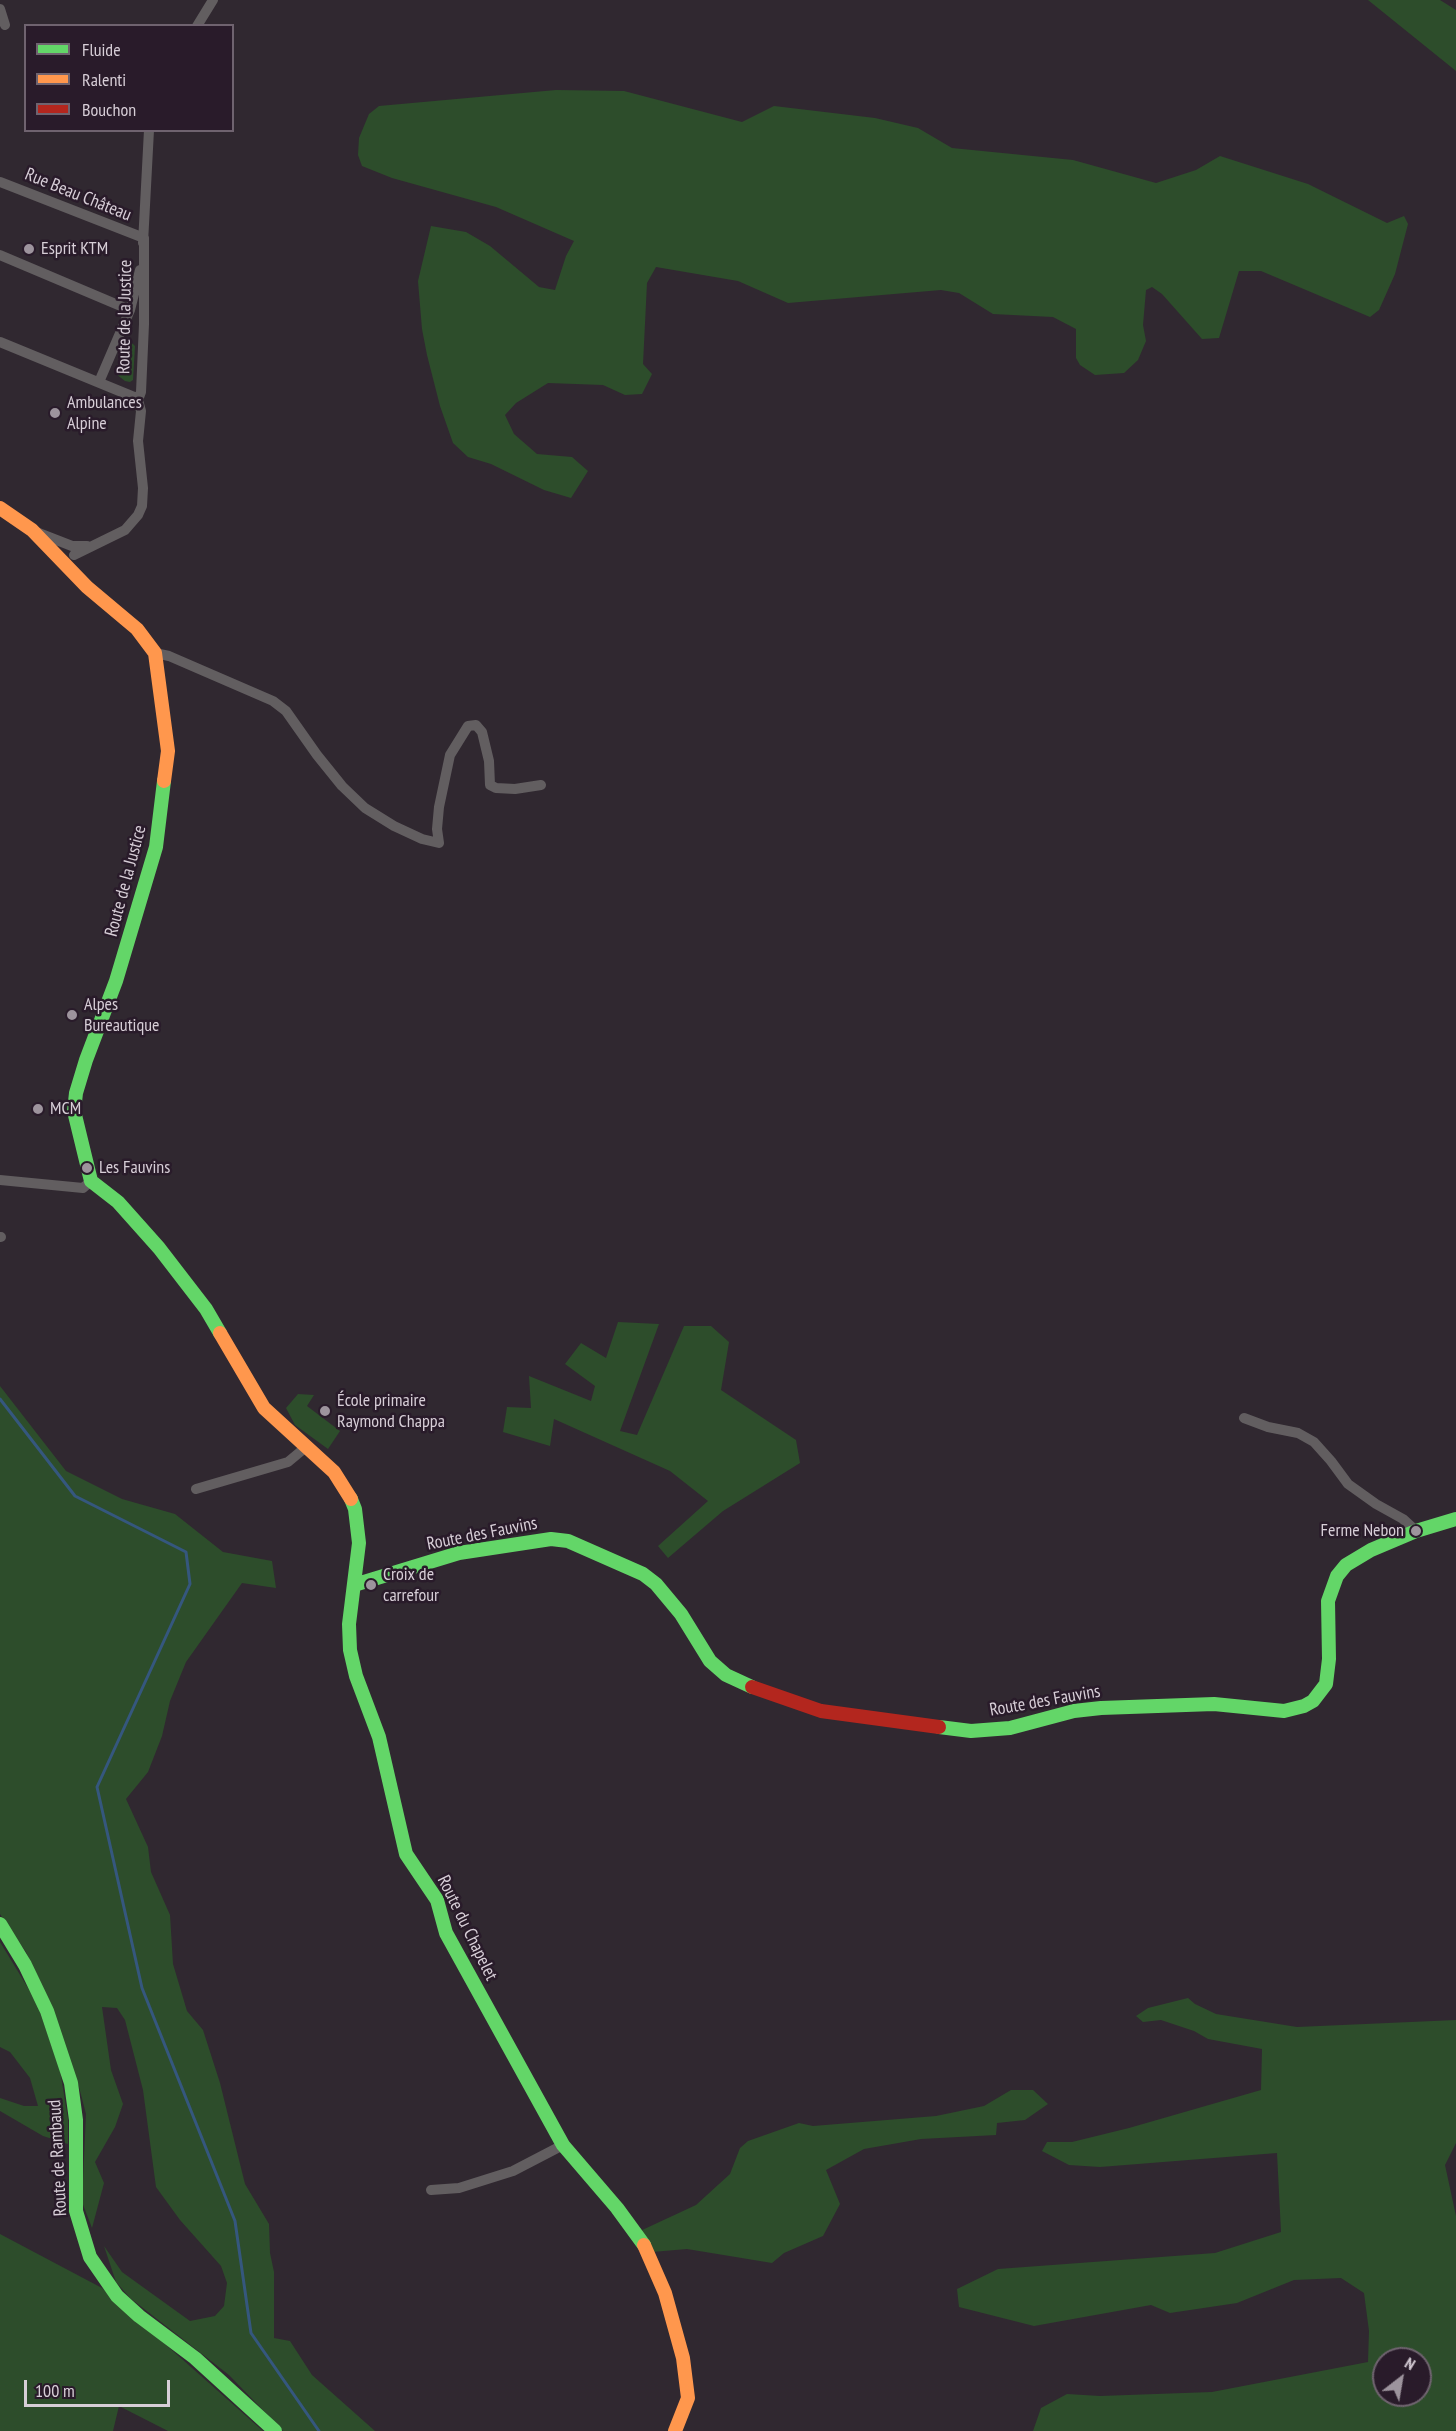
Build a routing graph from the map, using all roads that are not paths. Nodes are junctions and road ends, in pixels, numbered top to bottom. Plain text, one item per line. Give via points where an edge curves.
1 (213, 0) edge
2 (0, 9) edge
3 (198, 24) edge
4 (5, 25) dead end
5 (149, 132) edge
6 (0, 182) edge
7 (144, 238) junction
8 (0, 255) edge
9 (128, 313) junction
10 (144, 324) junction
11 (0, 342) edge
12 (99, 382) junction
13 (138, 400) junction
14 (0, 508) edge
15 (67, 553) junction
16 (155, 653) junction
17 (542, 785) dead end
18 (0, 1180) edge
19 (91, 1181) junction
20 (1245, 1418) dead end
21 (306, 1447) junction
22 (196, 1489) dead end
23 (1456, 1520) edge
24 (1416, 1531) junction
25 (354, 1585) junction
26 (0, 1924) edge
27 (563, 2145) junction
28 (431, 2190) dead end
29 (275, 2431) edge
30 (675, 2431) edge

1 - 3 street
2 - 4 street
5 - 7 street, Route de la Justice
6 - 7 street, Rue Beau Château
7 - 9 street, Route de la Justice via 138,283
7 - 10 street, Route de la Justice
8 - 9 street
9 - 10 street
9 - 12 street, Route de la Justice
10 - 13 street, Route de la Justice
11 - 12 street
12 - 13 street
13 - 15 street, Route de la Justice via 143,488 138,515 125,531
14 - 15 street
15 - 16 street via 77,577 130,623
16 - 17 street via 273,701 286,711 342,786 365,808 422,839 439,843 438,814 450,755 468,726 476,725 482,732 490,785 515,789
16 - 19 street, Route de la Justice via 168,751 161,825 120,970 76,1093 77,1130
18 - 19 street via 83,1188
19 - 21 street via 118,1202 159,1248 206,1309 264,1408
20 - 24 street via 1298,1433 1314,1442 1348,1484
21 - 22 street via 288,1462
21 - 25 street via 334,1472 355,1509 359,1543
23 - 24 street, Route des Fauvins
24 - 25 street, Route des Fauvins via 1356,1557 1337,1576 1329,1601 1329,1674 1320,1693 1304,1706 1284,1711 1214,1704 1101,1708 1010,1728 970,1731 821,1711 750,1687 726,1675 710,1661 681,1614 656,1584 643,1574 568,1541 551,1539 478,1549
25 - 27 street, Route du Chapelet via 350,1650 379,1737 406,1854 437,1900 446,1933
26 - 29 street, Route de Rambaud via 26,1965 69,2073 76,2120 76,2211 90,2257 117,2296 195,2358
27 - 28 street via 513,2170 459,2188
27 - 30 street, Route du Chapelet via 646,2249 665,2293 683,2358 688,2398

